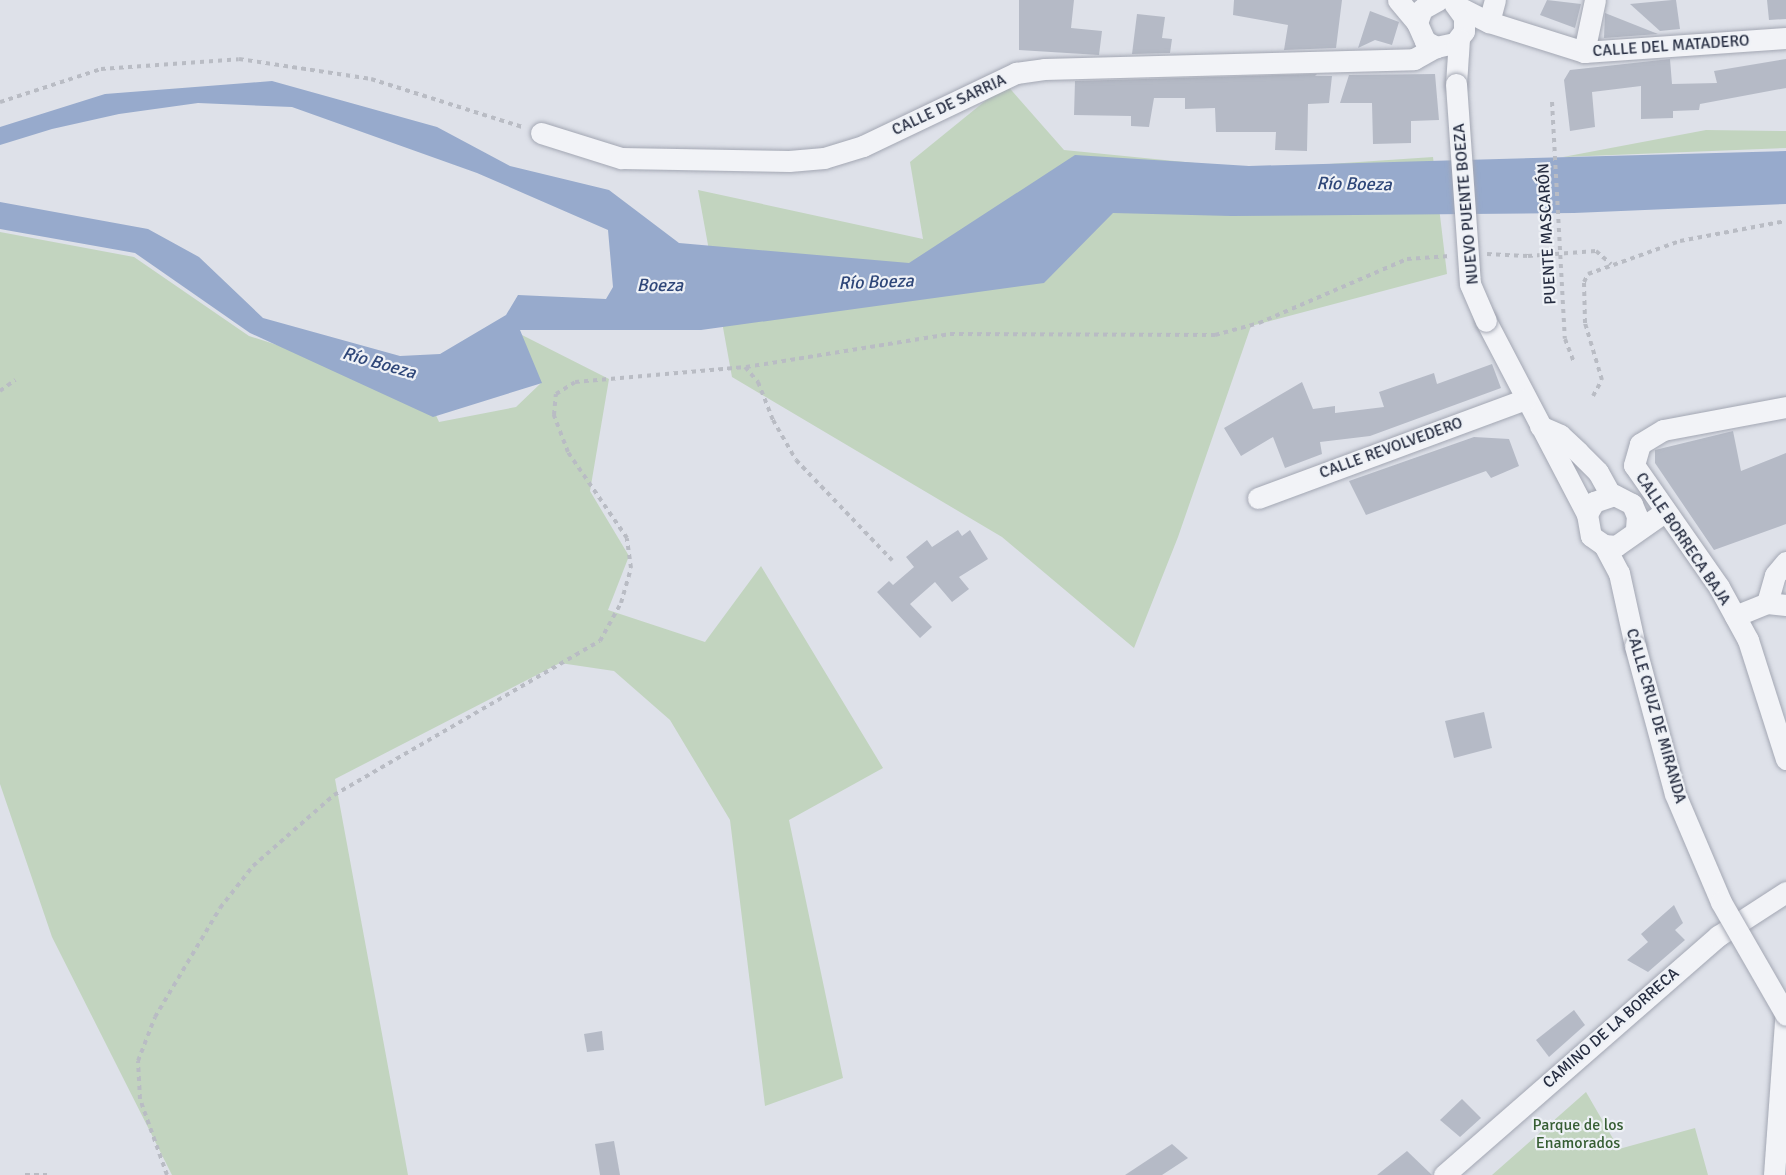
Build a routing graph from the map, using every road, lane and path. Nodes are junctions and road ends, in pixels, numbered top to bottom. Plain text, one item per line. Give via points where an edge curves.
1 (1398, 0) edge
2 (1496, 0) edge
3 (1595, 0) edge
4 (1441, 1) edge
5 (1489, 22) junction
6 (1461, 35) junction
7 (1428, 38) junction
8 (1786, 38) edge
9 (1584, 52) junction
10 (1456, 79) junction
11 (0, 102) edge
12 (1552, 102) dead end
13 (541, 133) joint
14 (1786, 221) edge
15 (1484, 254) dead end
16 (1462, 256) dead end
17 (1611, 264) junction
18 (1574, 363) dead end
19 (745, 367) junction
20 (15, 380) dead end
21 (0, 391) edge
22 (1593, 396) dead end
23 (1525, 399) junction
24 (1786, 407) edge
25 (1539, 425) junction
26 (1552, 448) junction
27 (1641, 477) junction
28 (1610, 495) junction
29 (1258, 498) dead end
30 (1663, 513) junction
31 (1587, 514) junction
32 (1631, 535) junction
33 (1604, 545) junction
34 (892, 560) dead end
35 (1786, 562) edge
36 (1619, 573) junction
37 (1777, 604) edge
38 (1735, 616) junction
39 (1785, 750) edge
40 (1786, 892) edge
41 (1786, 1008) edge
42 (1786, 1015) edge
43 (25, 1175) edge
44 (50, 1175) edge
45 (166, 1175) edge
46 (1444, 1175) edge
47 (1774, 1175) edge

1 - 7 street
2 - 5 street
3 - 9 street
4 - 5 street, CALLE DEL MATADERO
4 - 6 street via 1464,17
4 - 7 street via 1422,9
5 - 6 street
5 - 9 street, CALLE DEL MATADERO
6 - 7 street, CALLE DE SARRIA
6 - 10 street, NUEVO PUENTE BOEZA
7 - 10 street
7 - 13 street, CALLE DE SARRIA via 1414,59 1044,69 1016,73 863,146 824,158 621,158
8 - 9 street, CALLE DEL MATADERO
10 - 23 street, NUEVO PUENTE BOEZA, bridge via 1470,284
11 - 13 path via 101,69 239,59 371,79
12 - 18 path, PUENTE MASCARÓN, bridge via 1565,339
14 - 17 path via 1713,232
15 - 17 path via 1596,251
16 - 19 path via 1407,259 1259,323 1215,335 950,334
17 - 22 path via 1588,274 1584,282 1586,331 1602,380
19 - 34 path via 758,382 773,420 796,460
19 - 45 path via 575,382 556,394 554,415 568,452 627,538 631,568 621,603 600,641 334,795 253,866 220,908 155,1017 138,1061 140,1099
20 - 21 path
23 - 25 street
23 - 29 street, CALLE REVOLVEDERO
24 - 27 street, CALLE BORRECA BAJA via 1663,430 1640,444 1634,465
25 - 26 street
25 - 28 street via 1560,435 1578,452 1598,472
26 - 28 street
26 - 31 street
27 - 28 street
27 - 30 street, CALLE BORRECA BAJA
28 - 31 street via 1594,502
28 - 32 street via 1632,504 1637,516
30 - 32 street
30 - 38 street, CALLE BORRECA BAJA via 1707,570
31 - 33 street via 1591,536
32 - 33 street
32 - 36 street, CALLE CRUZ DE MIRANDA
33 - 36 street, CALLE CRUZ DE MIRANDA
35 - 37 street via 1775,575
36 - 42 street, CALLE CRUZ DE MIRANDA, bridge via 1675,794 1721,903
37 - 38 street
38 - 39 street, CALLE BORRECA BAJA via 1760,671
40 - 46 street, CAMINO DE LA BORRECA via 1718,936
41 - 47 street
43 - 44 path

